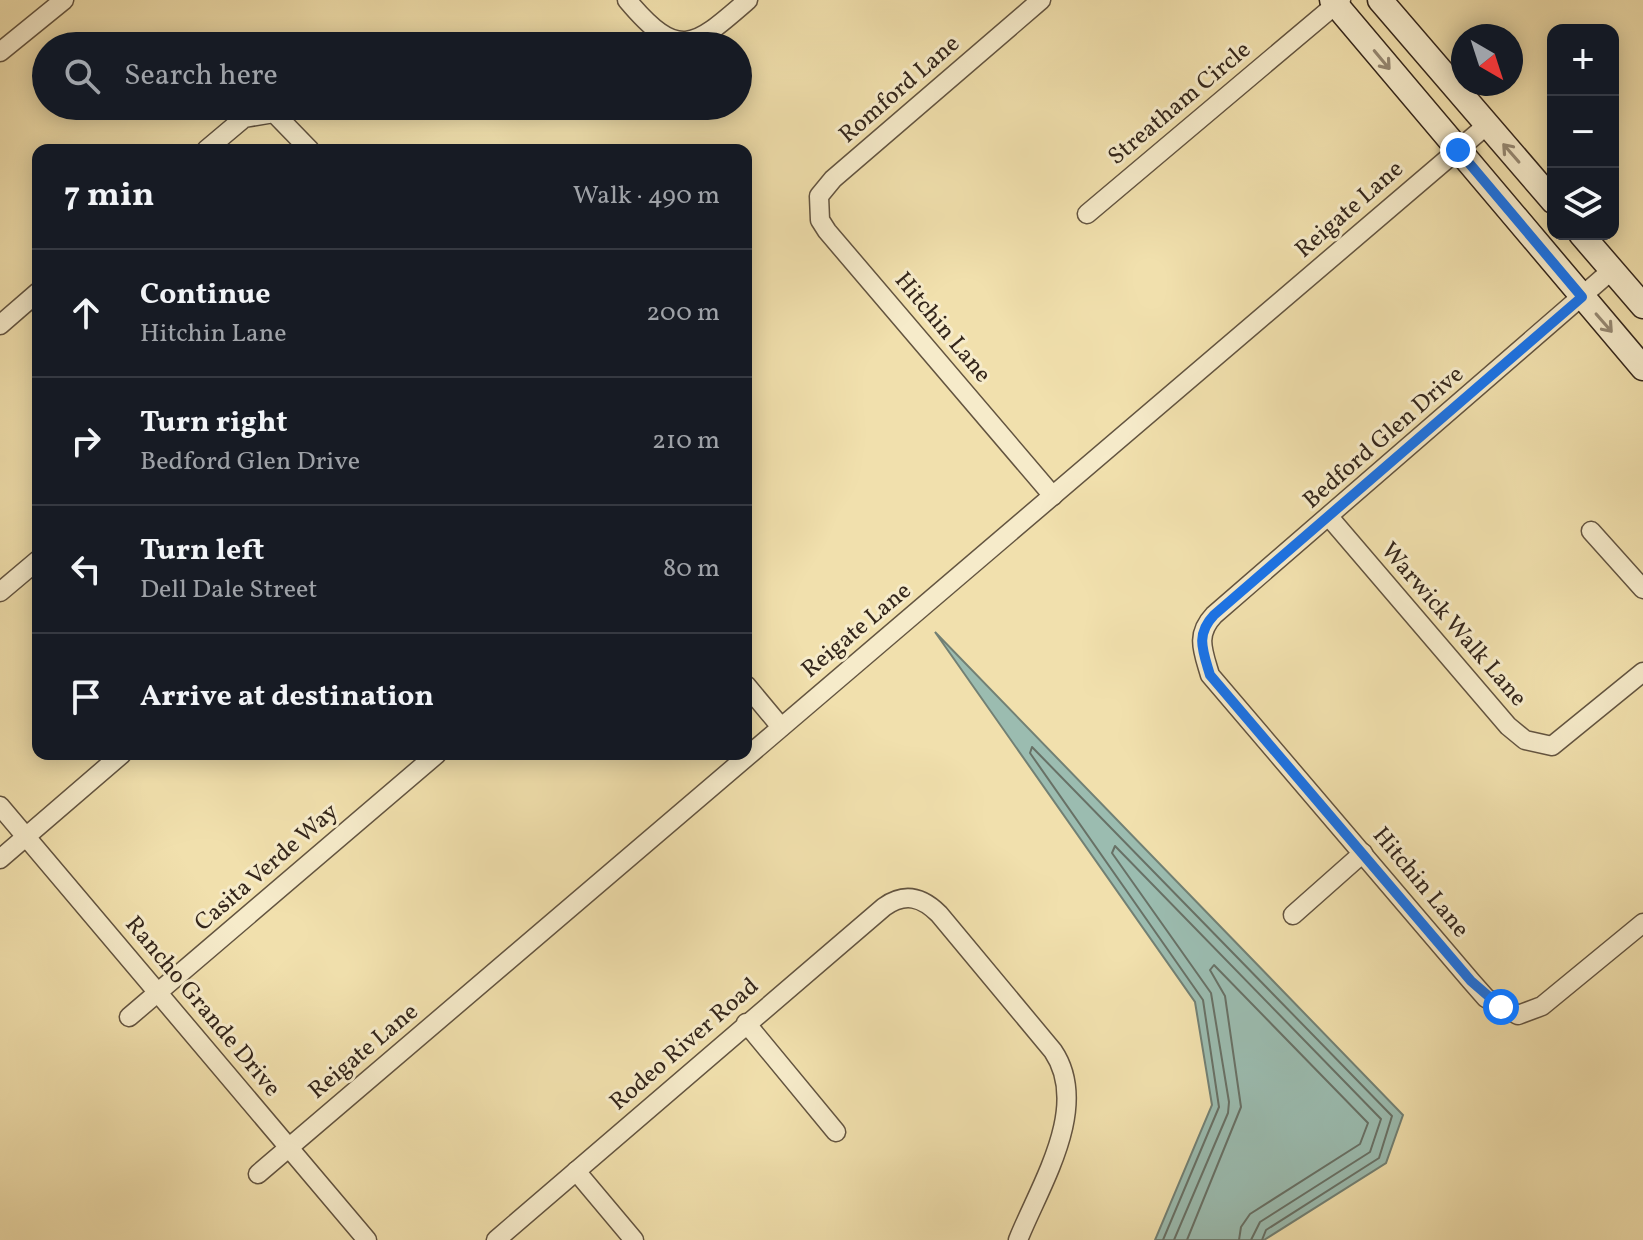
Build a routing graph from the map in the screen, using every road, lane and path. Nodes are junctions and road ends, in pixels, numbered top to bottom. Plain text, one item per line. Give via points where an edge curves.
1 (64, 0) edge
2 (627, 0) edge
3 (748, 0) edge
4 (1041, 0) edge
5 (1380, 0) edge
6 (1336, 1) edge
7 (658, 32) edge
8 (710, 32) edge
9 (0, 52) edge
10 (242, 120) edge
11 (281, 120) edge
12 (1487, 125) junction
13 (213, 144) edge
14 (304, 144) edge
15 (1458, 150) junction
16 (827, 185) joint
17 (1547, 194) edge
18 (1087, 214) dead end
19 (1586, 240) edge
20 (1612, 270) junction
21 (32, 297) edge
22 (1582, 297) junction
23 (1643, 306) edge
24 (0, 325) edge
25 (1643, 368) edge
26 (1053, 496) junction
27 (1330, 518) junction
28 (1591, 531) dead end
29 (32, 565) edge
30 (1643, 589) edge
31 (0, 592) edge
32 (1202, 648) joint
33 (1643, 672) edge
34 (752, 692) edge
35 (781, 727) junction
36 (752, 752) edge
37 (115, 760) edge
38 (430, 760) edge
39 (742, 760) edge
40 (0, 806) edge
41 (26, 837) junction
42 (1363, 853) junction
43 (0, 859) edge
44 (1293, 915) dead end
45 (1643, 923) edge
46 (158, 992) junction
47 (129, 1017) dead end
48 (746, 1023) junction
49 (836, 1132) dead end
50 (289, 1147) junction
51 (576, 1171) junction
52 (258, 1174) dead end
53 (367, 1240) edge
54 (496, 1240) edge
55 (634, 1240) edge
56 (1018, 1240) edge

1 - 9 street
2 - 7 street
3 - 8 street
4 - 16 street, Romford Lane
5 - 12 main road
6 -> 15 main road
6 - 18 street, Streatham Circle
10 - 13 street
11 - 14 street
12 - 15 street, Reigate Lane
17 -> 12 main road
15 - 22 main road
15 - 26 street, Reigate Lane
16 - 26 street, Hitchin Lane via 819,196 820,220 827,231
19 - 20 main road
20 - 22 street, Bedford Glen Drive
20 - 23 main road
21 - 24 street
22 -> 25 main road
22 - 27 street, Bedford Glen Drive
26 - 35 street, Reigate Lane
27 - 32 street, Bedford Glen Drive via 1214,615 1203,627
27 - 33 street, Warwick Walk Lane via 1525,740 1552,746
28 - 30 street
29 - 31 street
32 - 42 street, Hitchin Lane via 1210,675
34 - 35 street
35 - 36 street, Reigate Lane
37 - 41 street
38 - 46 street, Casita Verde Way
39 - 50 street, Reigate Lane
40 - 41 street, Rancho Grande Drive
41 - 43 street
41 - 46 street, Rancho Grande Drive
42 - 44 street
42 - 45 street, Hitchin Lane via 1486,998 1518,1015 1542,1006
46 - 47 street, Casita Verde Way
46 - 50 street, Rancho Grande Drive
48 - 49 street
48 - 51 street, Rodeo River Road
48 - 56 street, Rodeo River Road via 884,907 911,897 922,900 1053,1051 1066,1076 1065,1120
50 - 52 street, Reigate Lane
50 - 53 street, Rancho Grande Drive
51 - 54 street, Rodeo River Road
51 - 55 street

